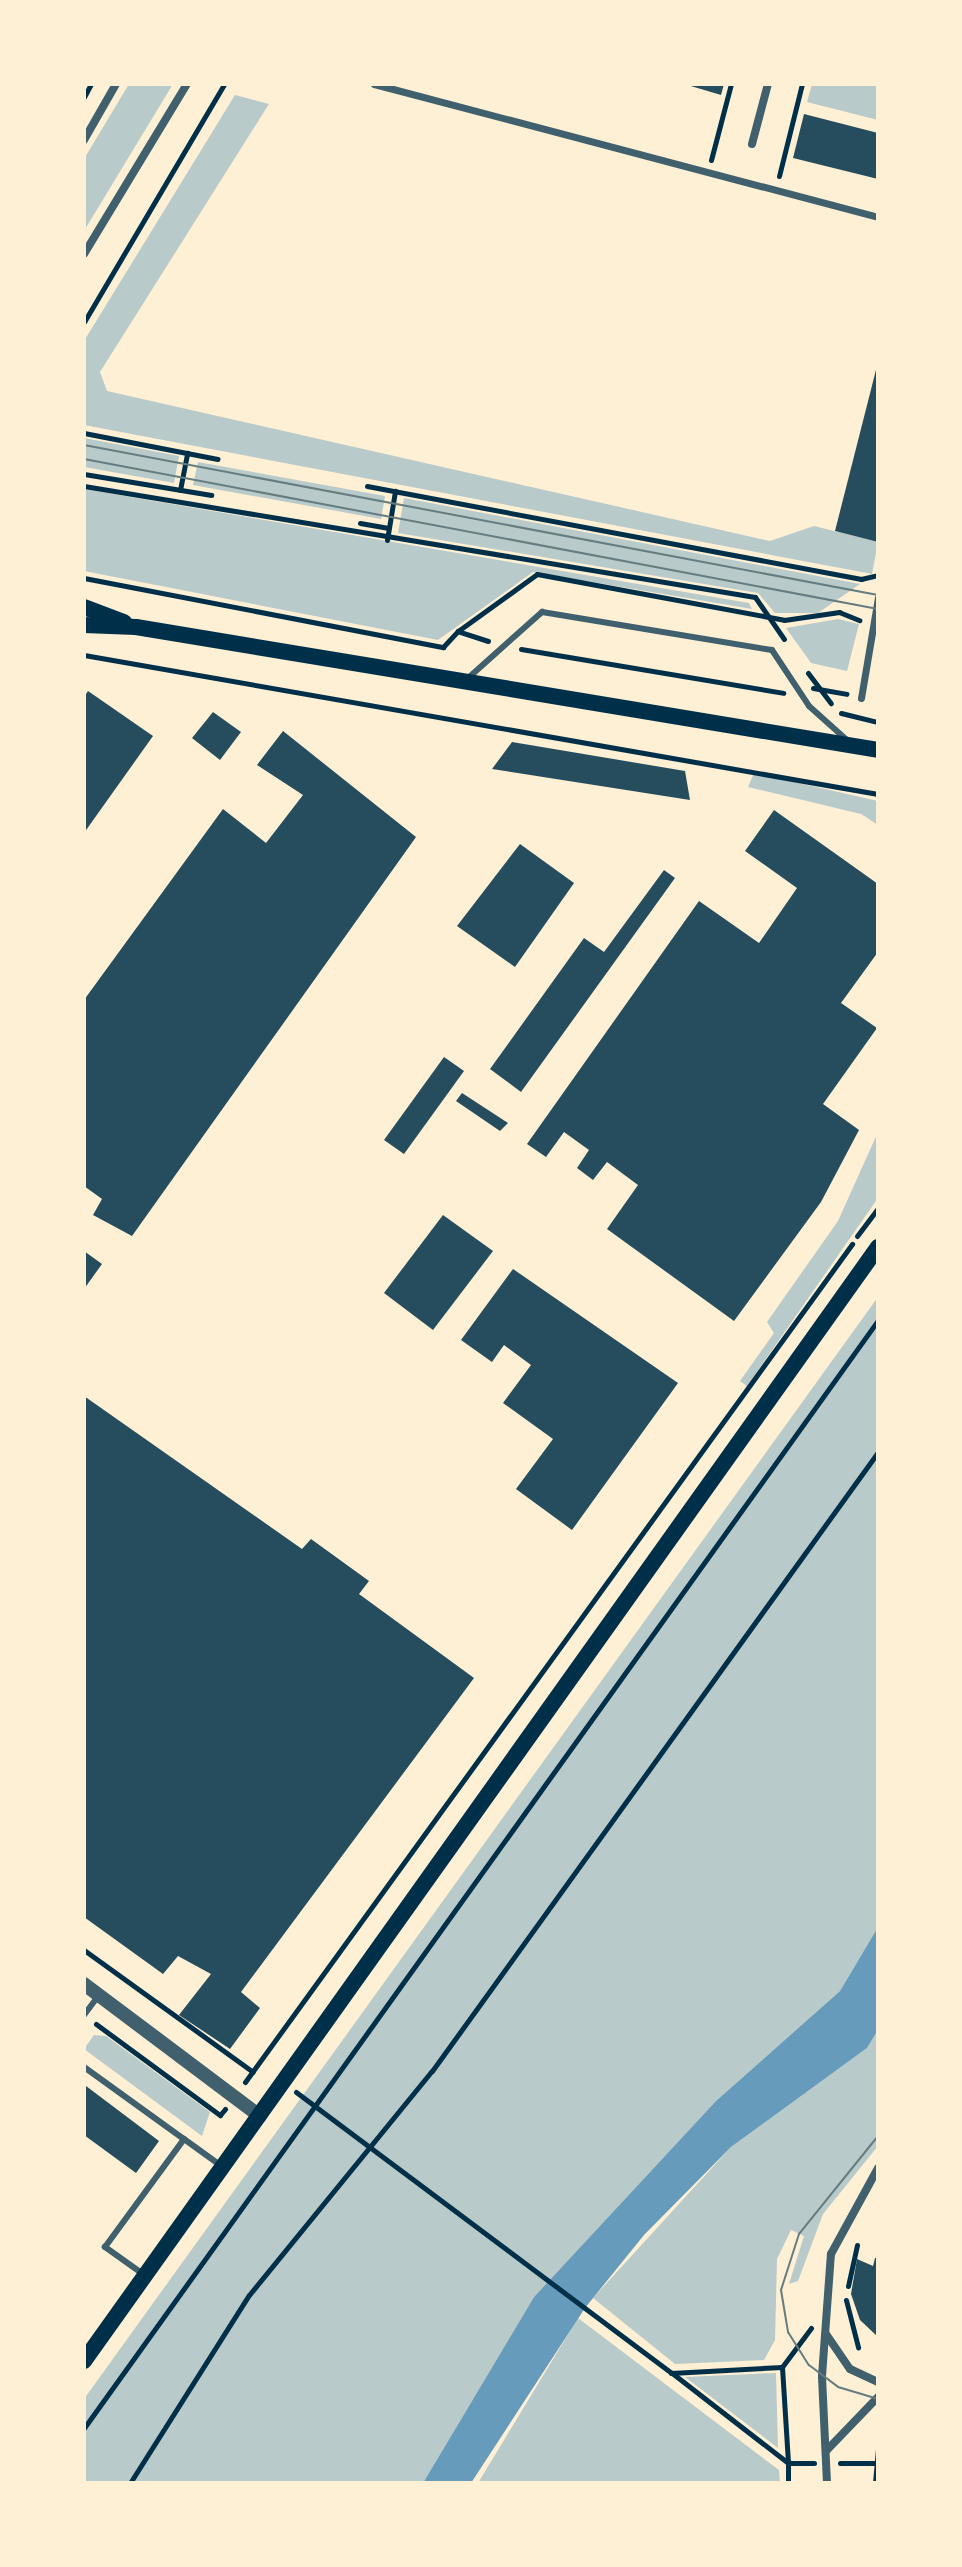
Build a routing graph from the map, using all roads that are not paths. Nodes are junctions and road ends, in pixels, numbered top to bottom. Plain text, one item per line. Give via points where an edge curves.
1 (116, 84) edge
2 (187, 84) edge
3 (374, 84) edge
4 (768, 84) edge
5 (84, 140) edge
6 (752, 144) dead end
7 (878, 217) edge
8 (84, 254) edge
9 (878, 597) edge
10 (84, 607) edge
11 (84, 625) edge
12 (136, 627) junction
13 (462, 683) junction
14 (861, 698) dead end
15 (854, 746) junction
16 (878, 750) edge
17 (878, 1247) edge
18 (84, 1984) edge
19 (99, 1995) junction
20 (84, 2015) edge
21 (84, 2067) edge
22 (260, 2116) junction
23 (184, 2139) junction
24 (223, 2167) junction
25 (878, 2168) edge
26 (145, 2276) junction
27 (825, 2329) junction
28 (84, 2361) edge
29 (878, 2382) edge
30 (878, 2397) edge
31 (826, 2451) junction
32 (827, 2483) edge

1 - 5 street
2 - 8 street
3 - 7 street
4 - 6 street
9 - 14 street
10 - 12 main road
11 - 12 main road
12 - 13 main road
13 - 15 main road
13 - 15 lane via 542,612 558,614 772,650 809,706
15 - 16 main road
17 - 22 main road
18 - 19 street
19 - 20 lane
19 - 22 street
21 - 23 lane
22 - 24 main road
23 - 24 lane
23 - 26 lane via 105,2247
24 - 26 main road
25 - 27 street via 831,2254
26 - 28 main road
27 - 29 street via 850,2369
27 - 31 street
30 - 31 street
31 - 32 street

